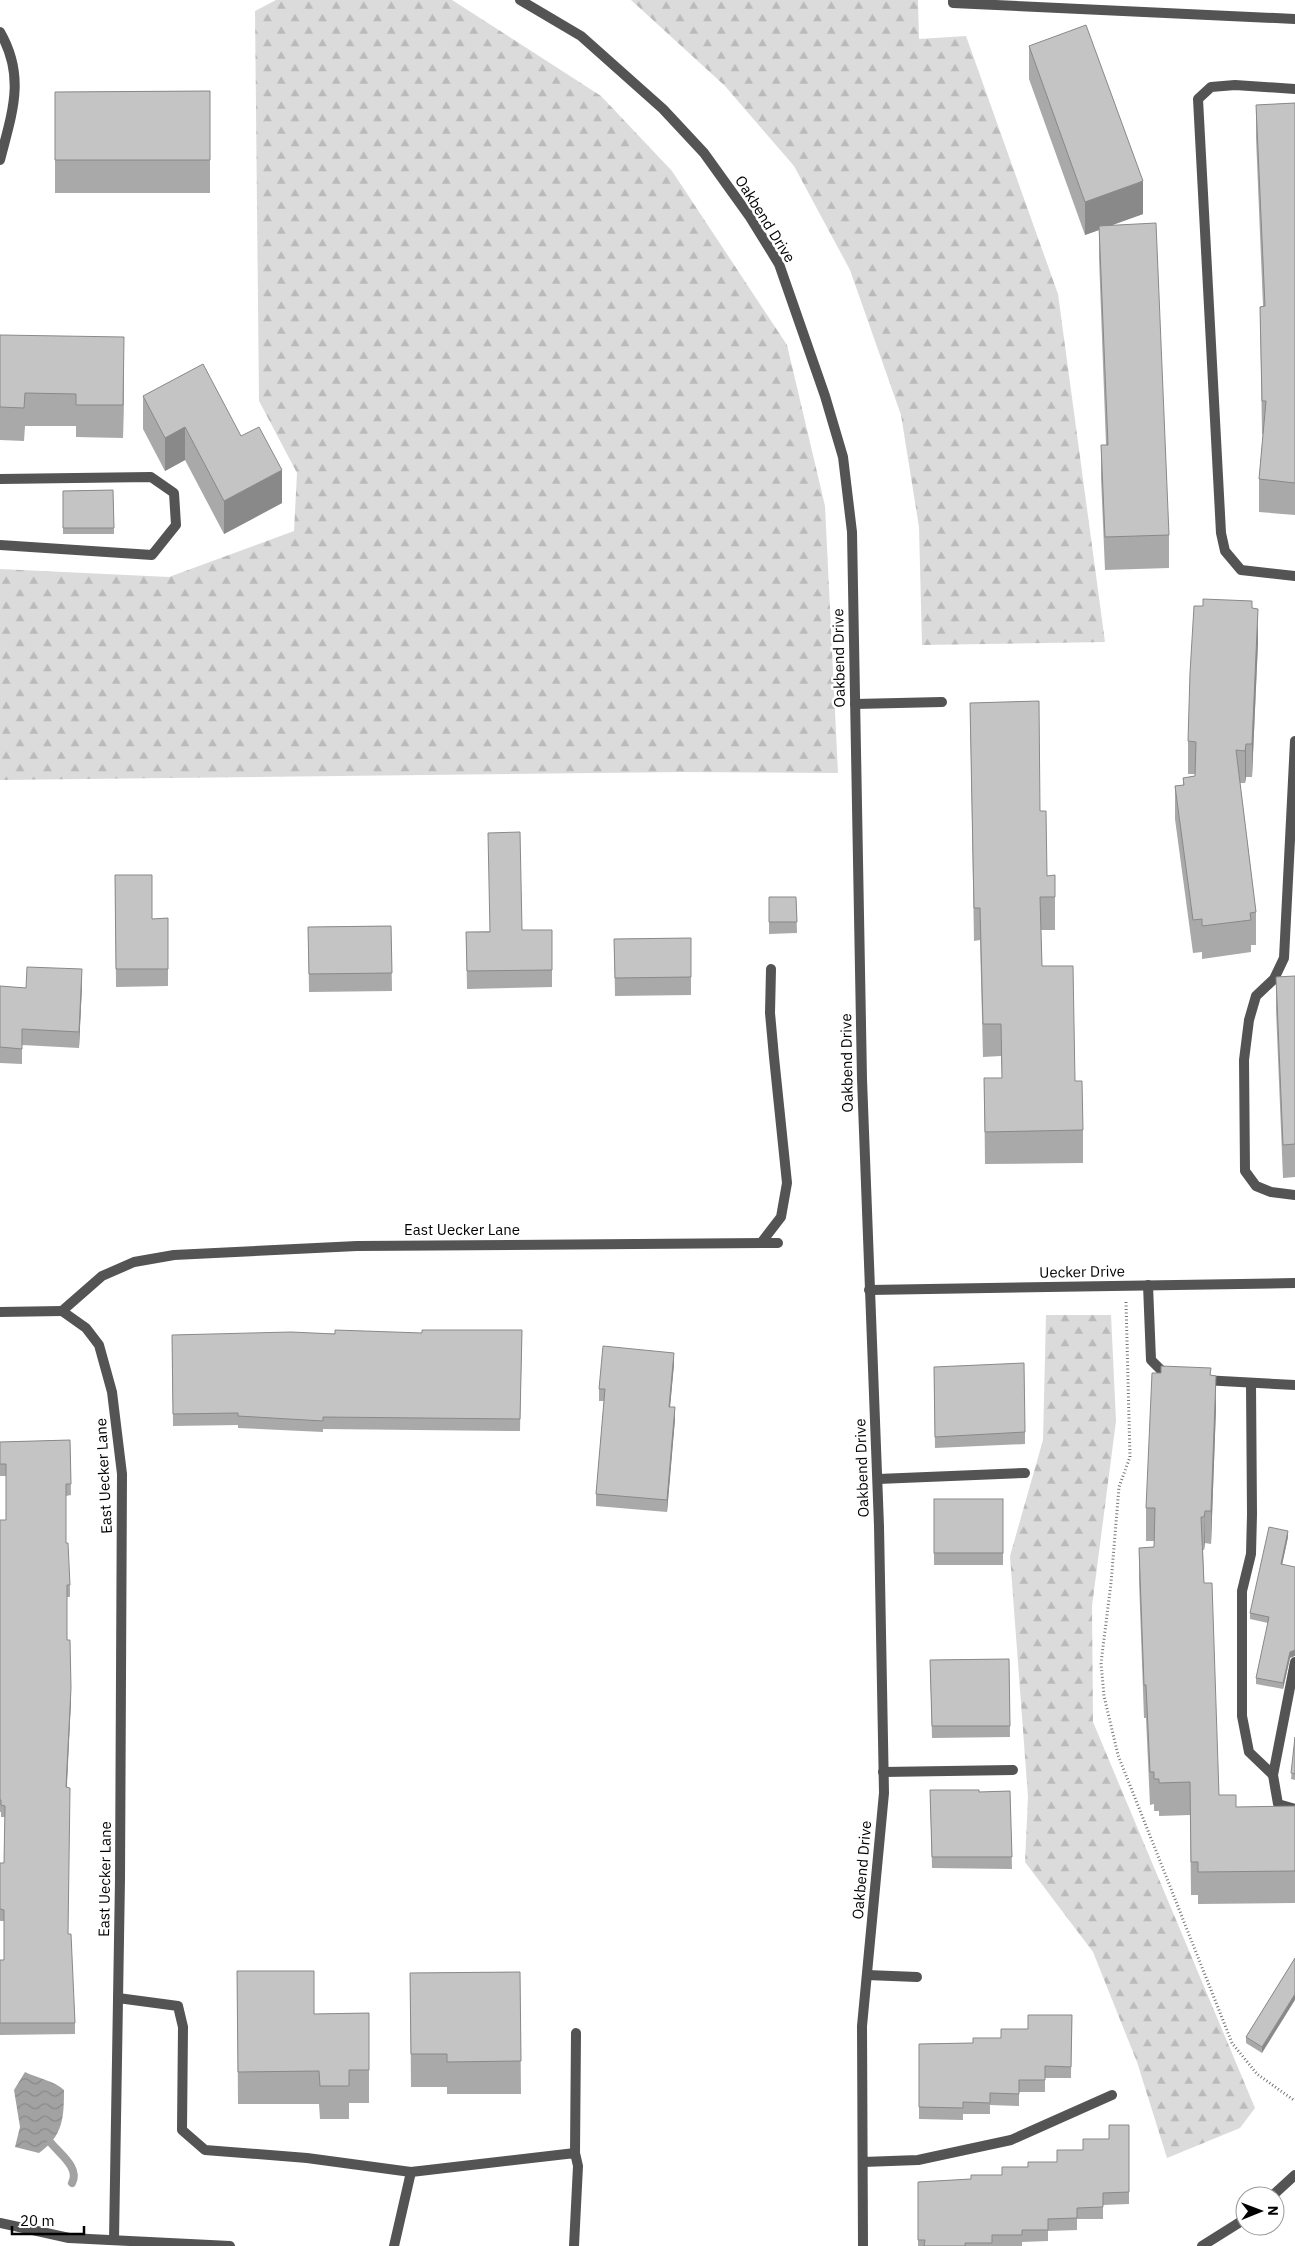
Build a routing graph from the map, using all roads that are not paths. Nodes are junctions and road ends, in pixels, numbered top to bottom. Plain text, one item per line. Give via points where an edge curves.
1 (520, 0) edge
2 (953, 0) edge
3 (1295, 19) edge
4 (0, 32) edge
5 (1295, 89) edge
6 (0, 160) edge
7 (0, 479) edge
8 (0, 545) edge
9 (1295, 576) edge
10 (942, 702) dead end
11 (855, 704) junction
12 (1295, 741) edge
13 (1290, 959) edge
14 (771, 969) dead end
15 (1295, 1195) edge
16 (761, 1243) junction
17 (778, 1243) dead end
18 (1295, 1283) edge
19 (1148, 1285) junction
20 (869, 1290) junction
21 (62, 1311) junction
22 (0, 1312) edge
23 (1251, 1384) junction
24 (1295, 1385) edge
25 (1025, 1473) dead end
26 (878, 1479) junction
27 (1295, 1662) edge
28 (1014, 1770) dead end
29 (884, 1772) junction
30 (1273, 1775) junction
31 (1295, 1809) edge
32 (867, 1975) junction
33 (916, 1977) dead end
34 (118, 1998) junction
35 (576, 2033) dead end
36 (1112, 2095) dead end
37 (575, 2153) junction
38 (863, 2162) junction
39 (411, 2172) junction
40 (1295, 2175) edge
41 (1283, 2186) edge
42 (0, 2223) edge
43 (1235, 2225) edge
44 (114, 2240) junction
45 (230, 2246) edge
46 (394, 2246) edge
47 (574, 2246) edge
48 (863, 2246) edge
49 (1202, 2246) edge

1 - 11 street, Oakbend Drive via 581,36 663,110 704,153 779,264 826,396 843,457 852,532
2 - 3 street via 953,3
4 - 6 street via 9,47 16,78 15,102
5 - 9 street via 1235,85 1211,87 1198,100 1225,551 1240,570
7 - 8 street via 151,477 174,493 176,525 152,555
10 - 11 street
11 - 20 street, Oakbend Drive
12 - 13 street
13 - 15 street via 1256,996 1249,1020 1244,1060 1245,1171 1256,1186
14 - 16 street via 770,1012 787,1183 781,1217
16 - 17 street, East Uecker Lane
16 - 21 street, East Uecker Lane via 357,1246 174,1255 134,1262 102,1276
18 - 19 street, Uecker Drive
19 - 20 street, Uecker Drive
19 - 23 street via 1151,1360 1166,1376
20 - 26 street, Oakbend Drive
21 - 22 street
21 - 34 street, East Uecker Lane via 86,1328 99,1344 112,1392 122,1474
23 - 24 street
23 - 30 street via 1251,1554 1242,1591 1242,1716 1250,1752
25 - 26 street
26 - 29 street, Oakbend Drive
27 - 30 street
28 - 29 street
29 - 32 street, Oakbend Drive
30 - 31 street via 1278,1804
32 - 33 street
32 - 38 street, Oakbend Drive via 862,2026
34 - 39 street via 178,2006 183,2028 182,2130 205,2150 307,2158
34 - 44 street, East Uecker Lane
35 - 37 street
36 - 38 street via 1012,2140 918,2160
37 - 39 street
37 - 47 street via 578,2166
38 - 48 street, Oakbend Drive
39 - 46 street
40 - 41 street
42 - 44 street via 69,2238
43 - 49 street
44 - 45 street

